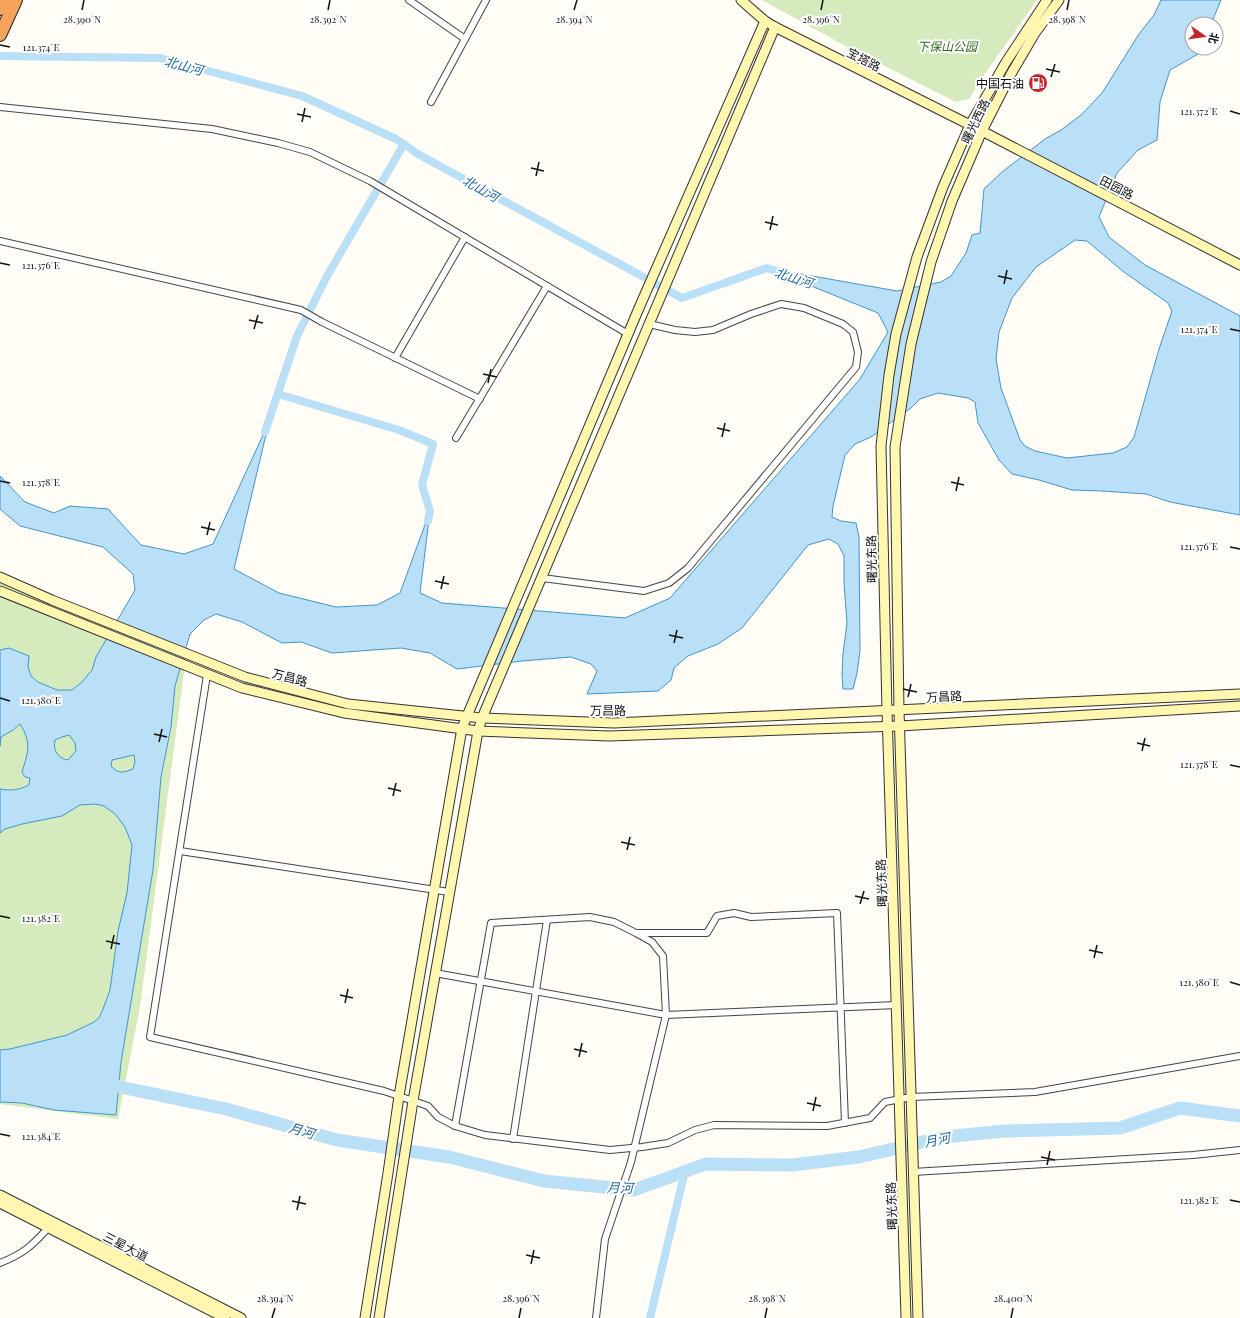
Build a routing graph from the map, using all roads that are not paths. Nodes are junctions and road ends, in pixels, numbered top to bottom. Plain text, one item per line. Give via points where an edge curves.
1 (5, 0) edge
2 (16, 0) edge
3 (409, 0) edge
4 (486, 0) edge
5 (741, 0) edge
6 (1046, 0) edge
7 (1059, 0) edge
8 (0, 9) edge
9 (765, 21) junction
10 (775, 27) junction
11 (0, 35) edge
12 (465, 38) junction
13 (431, 102) dead end
14 (0, 107) edge
15 (970, 125) junction
16 (982, 131) junction
17 (465, 237) junction
18 (0, 242) edge
19 (1240, 265) edge
20 (547, 286) junction
21 (649, 324) junction
22 (628, 334) junction
23 (396, 358) junction
24 (480, 399) junction
25 (456, 438) dead end
26 (880, 446) joint
27 (895, 447) joint
28 (0, 577) edge
29 (542, 578) junction
30 (0, 591) edge
31 (208, 675) junction
32 (1240, 694) edge
33 (1240, 706) edge
34 (900, 710) junction
35 (887, 711) junction
36 (467, 716) junction
37 (482, 718) junction
38 (888, 726) junction
39 (900, 726) junction
40 (462, 728) junction
41 (478, 731) junction
42 (180, 852) junction
43 (435, 890) junction
44 (449, 892) junction
45 (547, 920) junction
46 (636, 933) junction
47 (435, 973) junction
48 (480, 982) junction
49 (536, 992) junction
50 (897, 1004) junction
51 (841, 1007) junction
52 (666, 1015) junction
53 (1240, 1056) edge
54 (399, 1096) junction
55 (911, 1097) junction
56 (899, 1100) junction
57 (413, 1101) junction
58 (845, 1123) junction
59 (455, 1126) junction
60 (513, 1139) junction
61 (635, 1148) junction
62 (1240, 1150) edge
63 (913, 1172) junction
64 (0, 1195) edge
65 (0, 1203) edge
66 (48, 1228) junction
67 (0, 1263) edge
68 (225, 1318) edge
69 (241, 1318) edge
70 (365, 1318) edge
71 (379, 1318) edge
72 (596, 1318) edge
73 (906, 1318) edge
74 (918, 1318) edge

1 - 8 highway
2 - 11 highway
3 - 12 street
4 - 12 street
5 - 9 main road, 宝塔路
6 - 15 main road, 曙光西路
7 - 16 main road, 曙光西路 via 1035,33
9 - 10 main road, 宝塔路
9 - 22 main road
10 - 15 main road, 宝塔路
10 - 21 main road
12 - 13 street
14 - 17 street via 212,129 278,143 310,152 370,181
15 - 16 main road, 宝塔路
15 - 26 main road, 曙光西路 via 917,257 896,334
16 - 19 main road, 田园路
16 - 27 main road, 曙光西路 via 952,201 931,262 910,344
17 - 20 street
17 - 23 street
18 - 23 street via 301,310
20 - 22 street
20 - 24 street
21 - 29 main road
21 - 29 street via 695,332 713,330 781,304 804,308 843,324 853,332 858,352 856,367 688,568 669,583 644,592
22 - 36 main road
23 - 24 street
24 - 25 street
26 - 35 main road, 曙光东路
27 - 34 main road, 曙光东路
28 - 36 main road, 万昌路 via 245,677 348,704
29 - 37 main road
30 - 31 main road, 万昌路
31 - 40 main road, 万昌路 via 242,688 344,714
31 - 42 street
32 - 34 main road, 万昌路
33 - 39 main road, 万昌路
34 - 35 main road, 万昌路
34 - 39 main road, 曙光东路
35 - 37 main road, 万昌路 via 614,723
35 - 38 main road, 曙光东路
36 - 37 main road, 万昌路
36 - 40 main road
37 - 41 main road
38 - 39 main road, 万昌路
38 - 41 main road, 万昌路 via 609,736
38 - 50 main road, 曙光东路
39 - 55 main road, 曙光东路
40 - 41 main road, 万昌路
40 - 43 main road
41 - 44 main road
42 - 43 street
42 - 54 street via 150,1037
43 - 44 street
43 - 54 main road
44 - 47 main road
45 - 46 street via 590,917 614,922
45 - 48 street via 491,923
45 - 49 street
46 - 51 street via 707,933 717,916 734,913 751,918 837,913
46 - 52 street via 652,942 663,956
47 - 48 street
47 - 57 main road
48 - 49 street
48 - 59 street
49 - 52 street
49 - 60 street
50 - 51 street
50 - 56 main road, 曙光东路
51 - 52 street
51 - 58 street
52 - 61 street
53 - 55 street via 1035,1092
54 - 57 street
54 - 70 main road
55 - 56 street
55 - 63 main road, 曙光东路
56 - 58 street via 885,1102 870,1118
56 - 73 main road, 曙光东路
57 - 59 street via 428,1106 438,1117
57 - 71 main road
58 - 61 street via 827,1126 714,1125 695,1130 668,1143
59 - 60 street via 485,1135
60 - 61 street via 610,1150
61 - 72 street via 605,1240
62 - 63 street
63 - 74 main road, 曙光东路
64 - 69 main road, 三星大道
65 - 66 main road, 三星大道
66 - 67 street via 31,1247
66 - 68 main road, 三星大道

